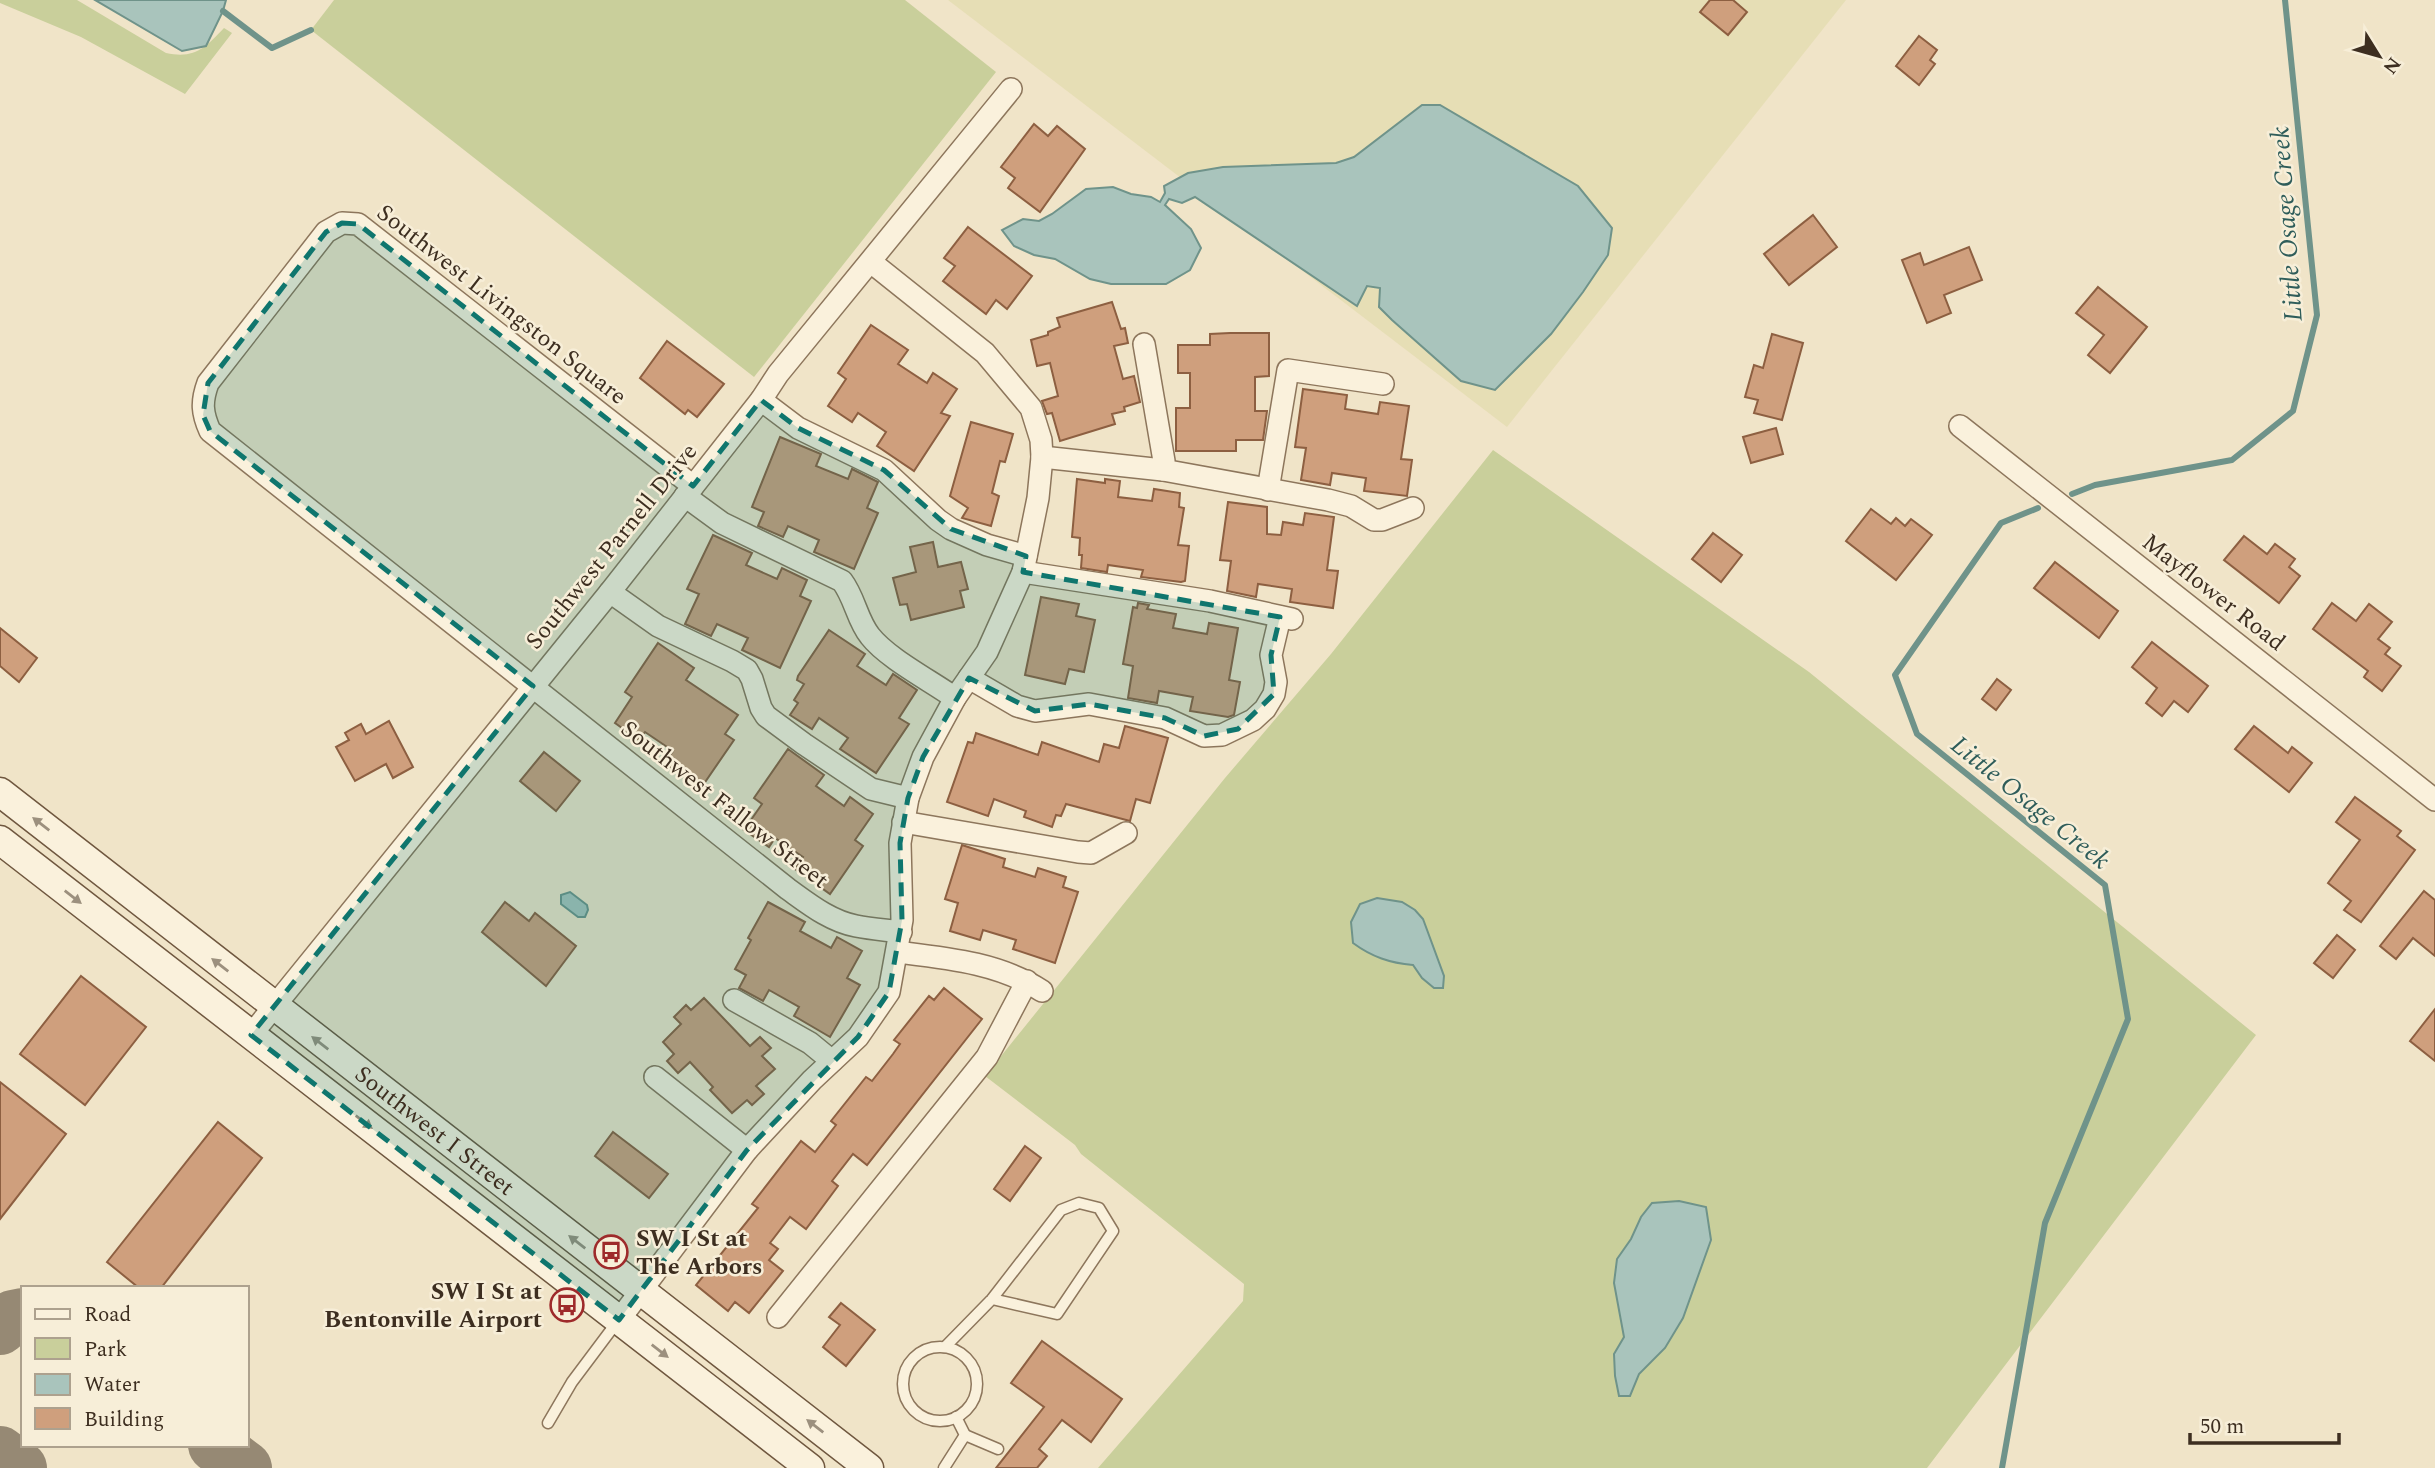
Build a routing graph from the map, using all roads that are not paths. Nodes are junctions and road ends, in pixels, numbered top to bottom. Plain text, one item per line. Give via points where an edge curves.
1 (1011, 89) dead end
2 (871, 262) junction
3 (1144, 344) dead end
4 (1383, 384) dead end
5 (761, 400) junction
6 (1960, 426) dead end
7 (1042, 457) junction
8 (1163, 470) junction
9 (1268, 490) junction
10 (689, 491) junction
11 (1413, 508) dead end
12 (1024, 564) junction
13 (610, 592) junction
14 (969, 678) junction
15 (533, 686) junction
16 (956, 698) junction
17 (0, 792) edge
18 (908, 798) junction
19 (2435, 800) edge
20 (903, 822) junction
21 (1126, 833) dead end
22 (0, 840) edge
23 (899, 942) junction
24 (734, 1000) dead end
25 (274, 1007) junction
26 (251, 1035) junction
27 (832, 1061) junction
28 (655, 1077) dead end
29 (747, 1150) junction
30 (641, 1292) junction
31 (992, 1298) junction
32 (778, 1317) dead end
33 (619, 1320) junction
34 (946, 1347) junction
35 (956, 1417) junction
36 (548, 1423) dead end
37 (965, 1435) junction
38 (998, 1449) dead end
39 (810, 1468) edge
40 (869, 1468) edge
41 (944, 1468) edge

1 - 2 street, Southwest Parnell Drive
2 - 5 street, Southwest Parnell Drive
2 - 7 street via 994,363 1031,408
3 - 8 street
4 - 9 street via 1287,370
5 - 10 street, Southwest Parnell Drive
5 - 12 street via 798,428 884,470 951,529
6 - 19 street, Mayflower Road
7 - 8 street
7 - 12 street
8 - 9 street
9 - 11 street via 1351,506 1374,520
10 - 13 street, Southwest Parnell Drive
10 - 15 street, Southwest Livingston Square via 376,236 350,223 326,232 208,383 202,398 210,431
10 - 16 street, Southwest Livingston Square via 722,523 842,581 870,637
12 - 14 street via 986,652
12 - 14 street via 1286,618 1271,655 1274,694 1253,720 1222,735 1204,736 1165,718 1089,704 1035,711 1017,706
13 - 15 street, Southwest Parnell Drive
13 - 18 street via 659,626 747,670 766,716 804,744 871,789
14 - 16 street
15 - 23 street, Southwest Fallow Street via 814,908
15 - 25 street, Southwest Parnell Drive
16 - 18 street via 923,757
25 -> 17 main road, Southwest I Street
18 - 20 street
20 - 21 street via 1091,853
20 - 23 street
22 -> 26 main road, Southwest I Street
23 - 27 street via 889,992 858,1037
23 - 32 street, Southwest Fallow Street via 1013,974 1034,986 987,1058
24 - 27 street via 810,1042
25 - 26 street, Southwest Parnell Drive
30 -> 25 main road, Southwest I Street
26 -> 33 main road, Southwest I Street
27 - 29 street
28 - 29 street
29 - 30 street
30 - 33 street
40 -> 30 main road, Southwest I Street
31 - 31 lane via 1057,1314 1113,1231 1099,1208 1079,1203 1061,1210
31 - 34 lane
33 - 36 lane via 572,1382
33 -> 39 main road, Southwest I Street
34 - 35 lane via 967,1358 977,1381 971,1405
34 - 35 lane via 922,1351 913,1359 906,1369 904,1392 908,1403 926,1419
35 - 37 lane
37 - 38 lane
37 - 41 lane

